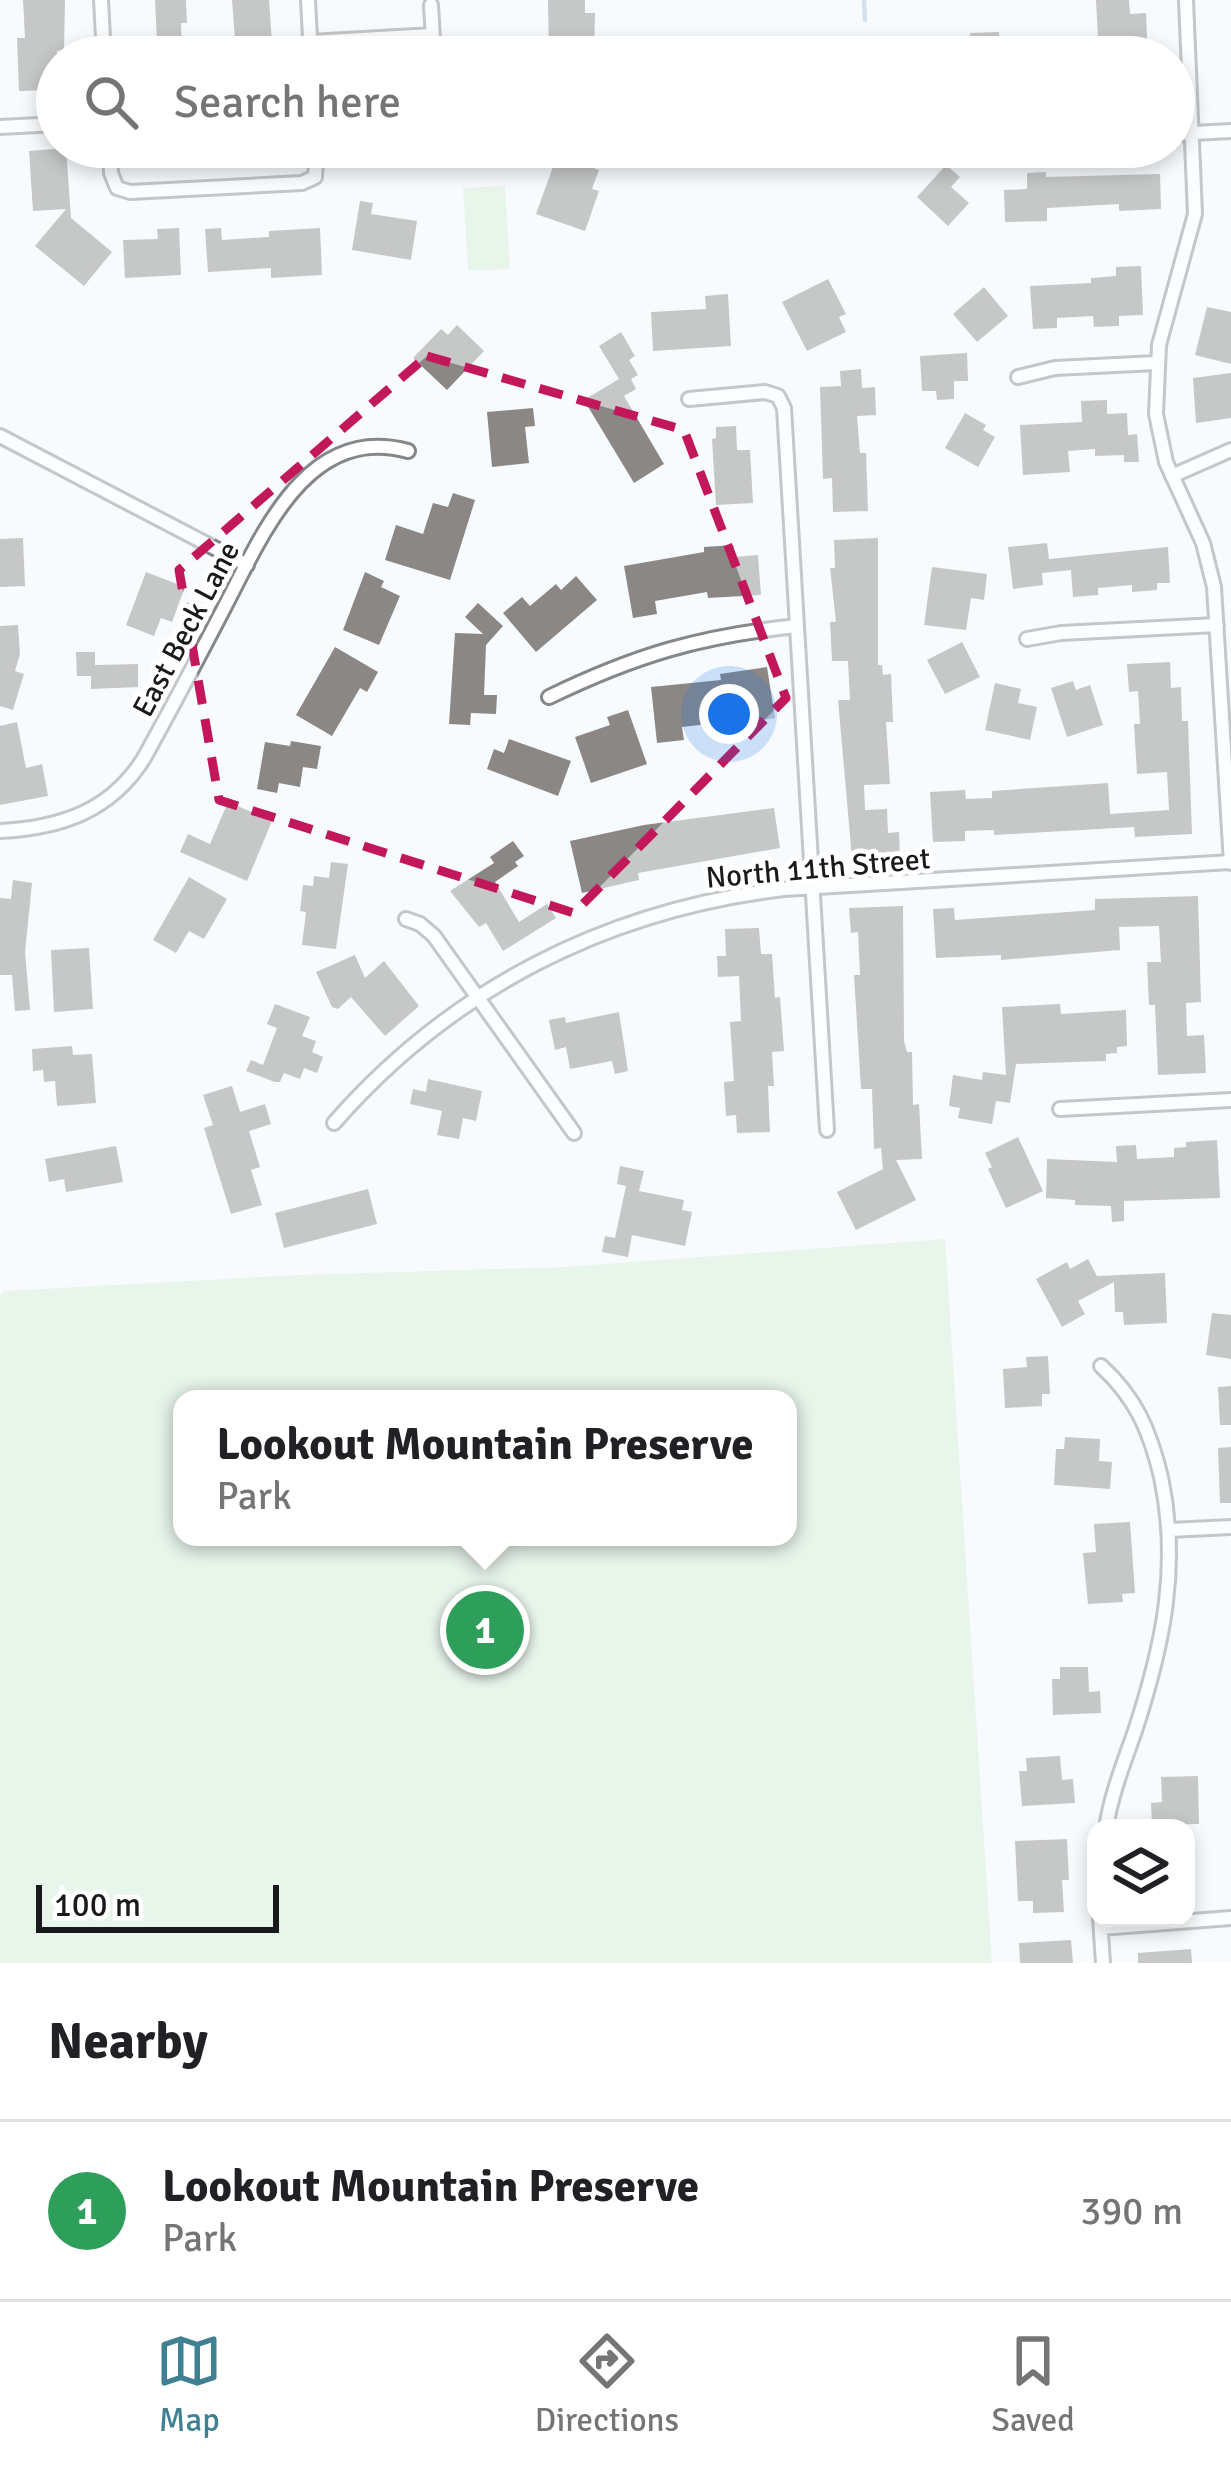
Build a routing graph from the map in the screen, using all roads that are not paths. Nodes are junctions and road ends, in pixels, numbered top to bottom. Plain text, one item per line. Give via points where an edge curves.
1 (101, 0) edge
2 (308, 0) edge
3 (1186, 0) edge
4 (431, 5) dead end
5 (433, 35) joint
6 (103, 36) edge
7 (310, 36) edge
8 (425, 36) edge
9 (1188, 36) edge
10 (36, 125) edge
11 (0, 127) edge
12 (1231, 131) edge
13 (1195, 134) edge
14 (111, 168) edge
15 (316, 168) edge
16 (1194, 168) edge
17 (1156, 363) junction
18 (1018, 377) dead end
19 (689, 399) dead end
20 (0, 436) edge
21 (1231, 450) edge
22 (408, 451) dead end
23 (1172, 476) junction
24 (247, 565) junction
25 (1216, 625) junction
26 (797, 626) junction
27 (1027, 639) dead end
28 (548, 697) dead end
29 (0, 831) edge
30 (1231, 862) edge
31 (811, 888) junction
32 (406, 919) dead end
33 (477, 995) junction
34 (1231, 1100) edge
35 (1060, 1109) dead end
36 (334, 1123) dead end
37 (826, 1130) dead end
38 (574, 1133) dead end
39 (1102, 1366) dead end
40 (1231, 1527) edge
41 (1170, 1530) junction
42 (1109, 1819) edge
43 (1231, 1918) edge
44 (1195, 1919) edge
45 (1101, 1927) edge
46 (1103, 1963) edge

1 - 6 street
2 - 7 street
3 - 9 street
4 - 5 street
5 - 8 street
10 - 11 street
12 - 13 street
14 - 15 street via 117,188 130,192 302,183
16 - 17 street via 1195,214
17 - 18 street
17 - 23 street via 1156,414
19 - 26 street via 765,392 784,408
20 - 24 street
21 - 23 street
22 - 24 street, East Beck Lane via 377,443 333,457 286,498
23 - 25 street via 1203,543
24 - 29 street, East Beck Lane via 134,775 76,818
25 - 27 street
25 - 30 street
26 - 28 street via 634,658
26 - 31 street
30 - 31 street, North 11th Street
31 - 33 street, North 11th Street via 738,894 640,918
31 - 37 street
32 - 33 street via 434,936
33 - 36 street, North 11th Street via 406,1049
33 - 38 street
34 - 35 street
39 - 41 street via 1137,1404
40 - 41 street
41 - 42 street via 1163,1640
43 - 44 street
45 - 46 street

